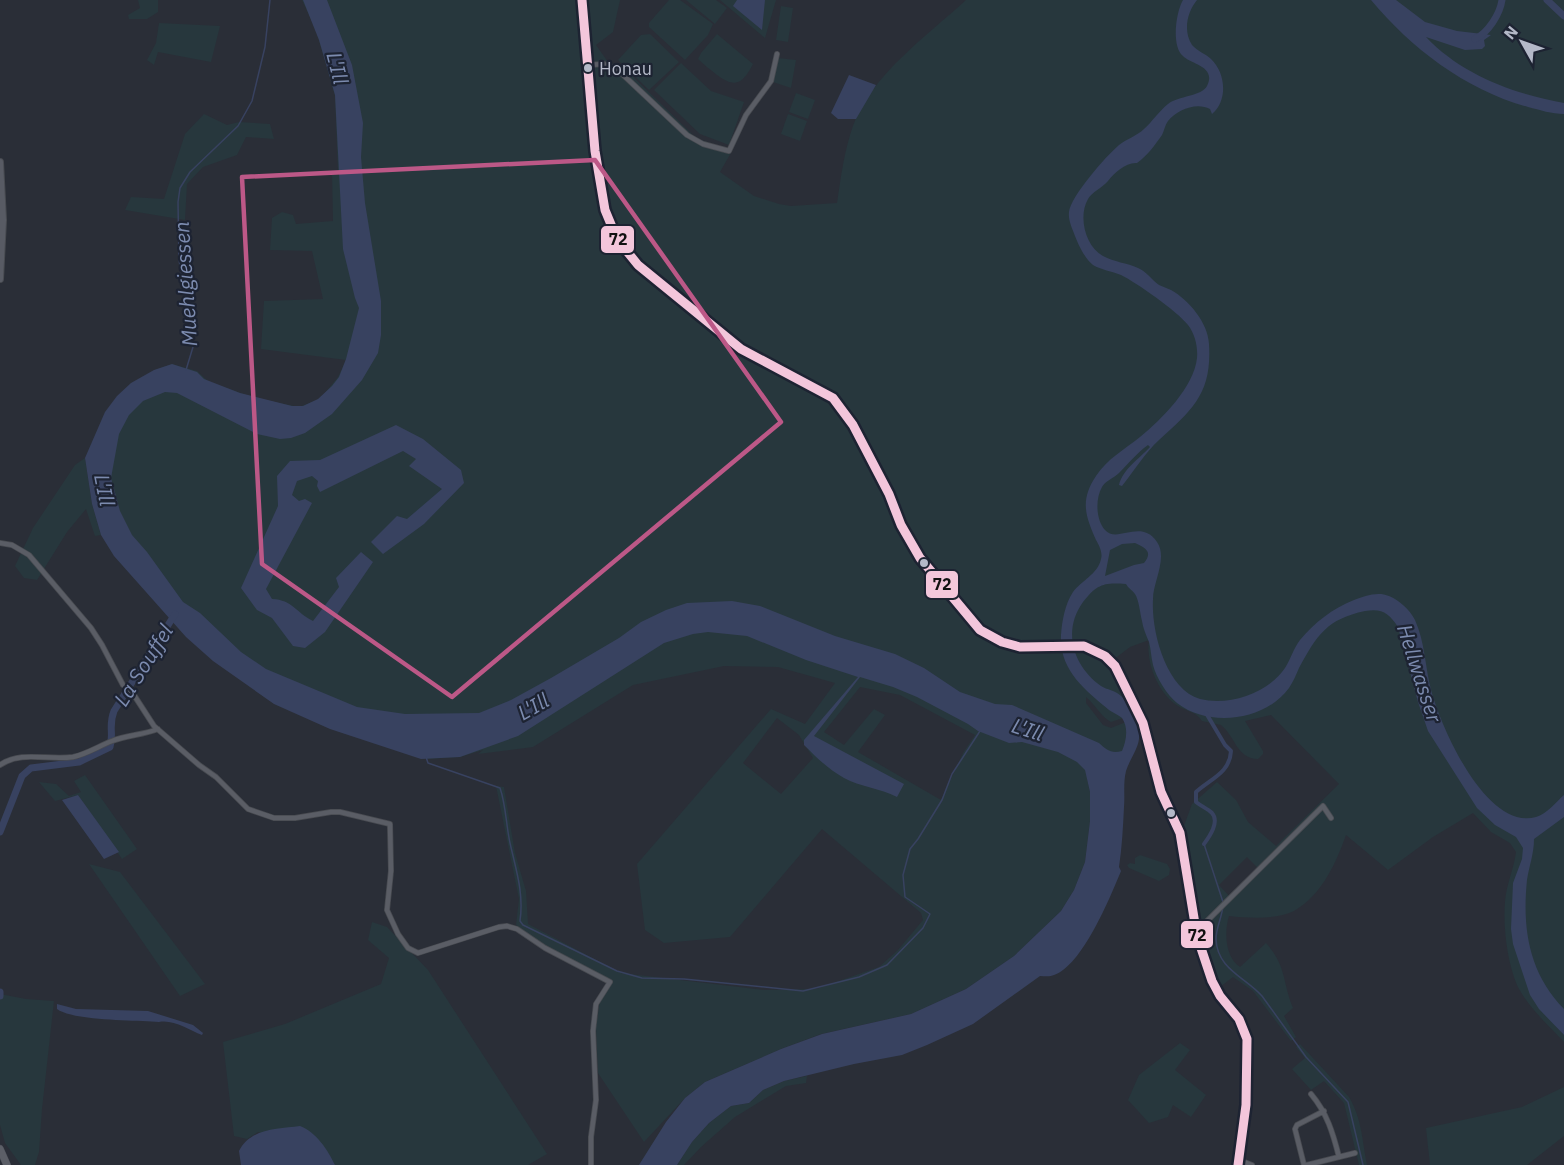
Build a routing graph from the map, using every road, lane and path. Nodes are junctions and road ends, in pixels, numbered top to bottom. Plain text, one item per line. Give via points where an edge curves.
1 (582, 0) edge
2 (777, 54) dead end
3 (588, 65) junction
4 (0, 162) edge
5 (0, 279) edge
6 (0, 543) edge
7 (158, 729) junction
8 (0, 765) edge
9 (1330, 818) dead end
10 (1195, 928) junction
11 (1311, 1094) dead end
12 (1324, 1111) junction
13 (0, 1149) edge
14 (1355, 1153) dead end
15 (1339, 1157) junction
16 (1238, 1162) edge
17 (7, 1165) edge
18 (591, 1165) edge
19 (1252, 1165) edge
20 (1306, 1165) edge

1 - 3 main road
2 - 3 street via 771,81 746,115 729,151 687,135 618,70 604,64
3 - 10 main road via 605,210 624,249 638,265 741,349 833,398 853,425 920,558 980,630 1020,648 1084,646 1109,659 1121,676 1143,723 1161,792 1180,833
4 - 5 main road
6 - 7 street via 29,555 91,628 147,718
7 - 8 street via 112,741 81,755 26,756
7 - 18 street via 255,812 274,818 340,812 390,824 387,910 394,928 413,952 499,927 512,927 610,982 596,1004 593,1031 596,1100
9 - 10 street via 1323,806 1202,926
10 - 16 main road via 1212,981 1239,1019 1247,1039 1246,1105
11 - 12 street
12 - 15 street
12 - 20 street via 1295,1129
13 - 17 main road
14 - 15 street
15 - 20 street
16 - 19 street

